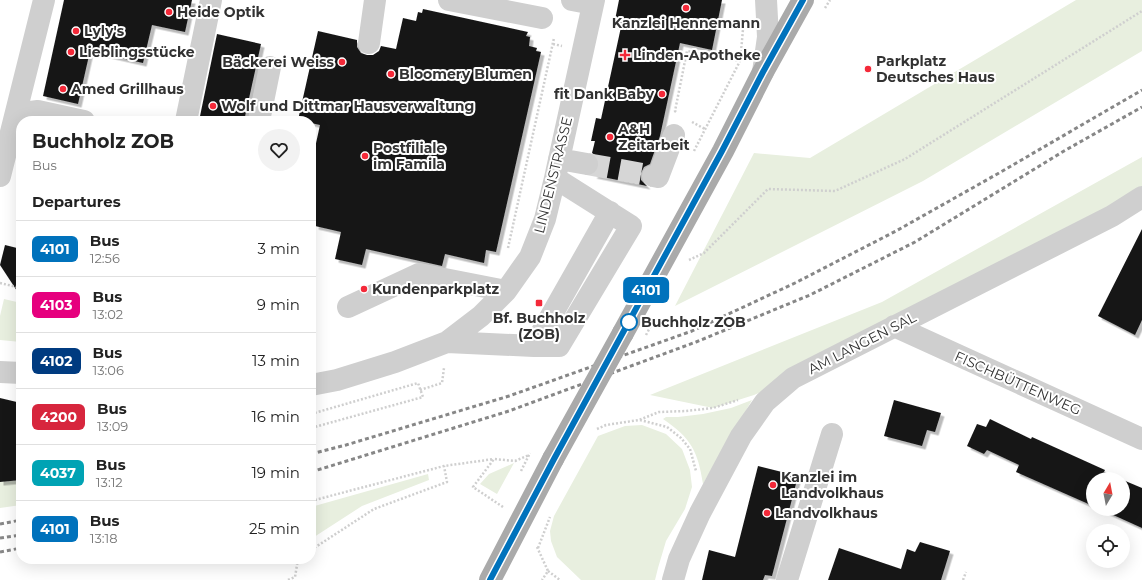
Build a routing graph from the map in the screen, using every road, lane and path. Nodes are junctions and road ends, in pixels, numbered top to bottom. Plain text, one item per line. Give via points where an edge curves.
1 (44, 0) edge
2 (211, 0) edge
3 (375, 0) edge
4 (450, 0) edge
5 (572, 0) edge
6 (766, 0) edge
7 (803, 0) edge
8 (593, 2) edge
9 (1142, 11) edge
10 (542, 18) dead end
11 (554, 37) dead end
12 (369, 43) dead end
13 (740, 61) dead end
14 (270, 68) dead end
15 (763, 72) junction
16 (675, 111) dead end
17 (16, 114) junction
18 (61, 116) edge
19 (187, 116) edge
20 (260, 116) edge
21 (674, 135) dead end
22 (587, 164) tunnel mouth
23 (557, 168) junction
24 (0, 176) edge
25 (654, 176) dead end
26 (1142, 197) edge
27 (507, 251) dead end
28 (654, 275) junction
29 (0, 283) edge
30 (16, 287) edge
31 (506, 291) junction
32 (348, 307) dead end
33 (894, 326) junction
34 (447, 342) junction
35 (0, 372) edge
36 (16, 373) edge
37 (442, 383) dead end
38 (316, 384) edge
39 (420, 390) junction
40 (765, 402) junction
41 (316, 413) edge
42 (316, 427) edge
43 (832, 434) dead end
44 (1142, 439) edge
45 (494, 459) dead end
46 (444, 466) junction
47 (697, 474) dead end
48 (473, 487) dead end
49 (316, 501) edge
50 (504, 508) dead end
51 (316, 547) edge
52 (297, 564) edge
53 (548, 570) dead end
54 (966, 572) dead end
55 (492, 579) edge
56 (288, 580) edge
57 (560, 580) edge
58 (673, 580) edge
59 (787, 580) edge
60 (964, 580) edge

1 - 17 street
2 - 19 street
3 - 12 street
4 - 10 street
5 - 8 street
6 - 15 street via 768,38
7 - 15 main road
8 - 23 street, LINDENSTRASSE
9 - 28 path via 906,159 835,191 768,189 704,253
11 - 27 path
13 - 16 path via 687,51
14 - 20 street
15 - 28 main road
17 - 18 street via 38,111
17 - 24 street
21 - 25 street via 658,177
22 - 23 street
23 - 31 street, LINDENSTRASSE via 545,219 530,257
23 - 34 street via 610,212 534,346
26 - 33 street, AM LANGEN SAL via 1112,216
28 - 55 main road, bridge
29 - 30 path
31 - 32 street via 419,274
31 - 34 street, LINDENSTRASSE via 481,316
33 - 40 street, AM LANGEN SAL via 793,378
33 - 44 street, FISCHBÜTTENWEG
34 - 38 street, LINDENSTRASSE via 395,362
35 - 36 street
37 - 39 path
39 - 41 path via 418,383
39 - 42 path via 422,397
40 - 47 path via 754,395 713,408 659,412 640,420 667,427 681,438 690,449
40 - 58 street, AM LANGEN SAL via 741,436 708,499 679,559
43 - 59 street
45 - 46 path
46 - 49 path
46 - 51 path via 447,482 374,509
48 - 50 path
52 - 56 path via 295,577
53 - 57 path
54 - 60 path

